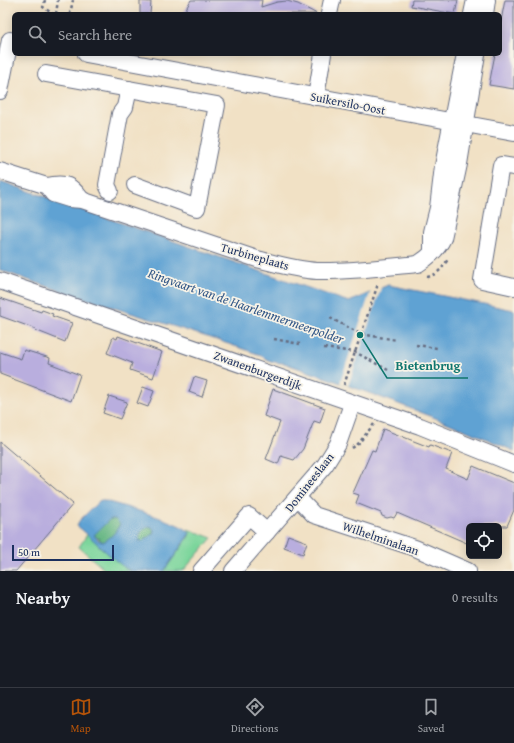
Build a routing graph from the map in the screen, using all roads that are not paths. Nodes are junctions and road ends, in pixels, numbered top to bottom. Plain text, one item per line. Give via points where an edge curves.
1 (332, 0) edge
2 (475, 0) edge
3 (487, 0) edge
4 (330, 12) edge
5 (472, 12) edge
6 (485, 12) edge
7 (9, 40) edge
8 (93, 56) edge
9 (98, 56) edge
10 (323, 56) edge
11 (464, 56) edge
12 (478, 56) edge
13 (46, 74) dead end
14 (92, 82) junction
15 (129, 89) junction
16 (0, 91) edge
17 (316, 97) junction
18 (464, 125) junction
19 (514, 134) edge
20 (514, 167) edge
21 (0, 171) edge
22 (135, 185) dead end
23 (107, 209) junction
24 (0, 280) edge
25 (514, 287) edge
26 (352, 404) junction
27 (514, 464) edge
28 (298, 498) junction
29 (267, 532) junction
30 (201, 571) edge
31 (233, 571) edge
32 (468, 571) edge

1 - 4 street
2 - 5 street
3 - 6 street
7 - 16 street
8 - 14 street
9 - 17 street, Suikersilo-Oost
10 - 17 street
11 - 18 street, Turbineplaats
12 - 18 street, Turbineplaats
13 - 14 street
14 - 15 street
15 - 22 street via 217,105 198,208
15 - 23 street via 125,107 120,114 107,185 110,192
17 - 18 street, Suikersilo-Oost
18 - 19 street, Suikersilo-Oost
18 - 23 street, Turbineplaats via 443,166 432,232 432,253 418,264 317,271 258,259
20 - 25 street via 501,165 482,280
21 - 23 street, Turbineplaats via 47,186 60,184 73,188 82,200
24 - 26 street, Zwanenburgerdijk
26 - 27 street, Zwanenburgerdijk via 457,440
26 - 28 street, Domineeslaan via 338,444 325,465
28 - 29 street, Domineeslaan
28 - 32 street, Wilhelminalaan via 314,515 415,548
29 - 30 street via 249,516
29 - 31 street, Domineeslaan

